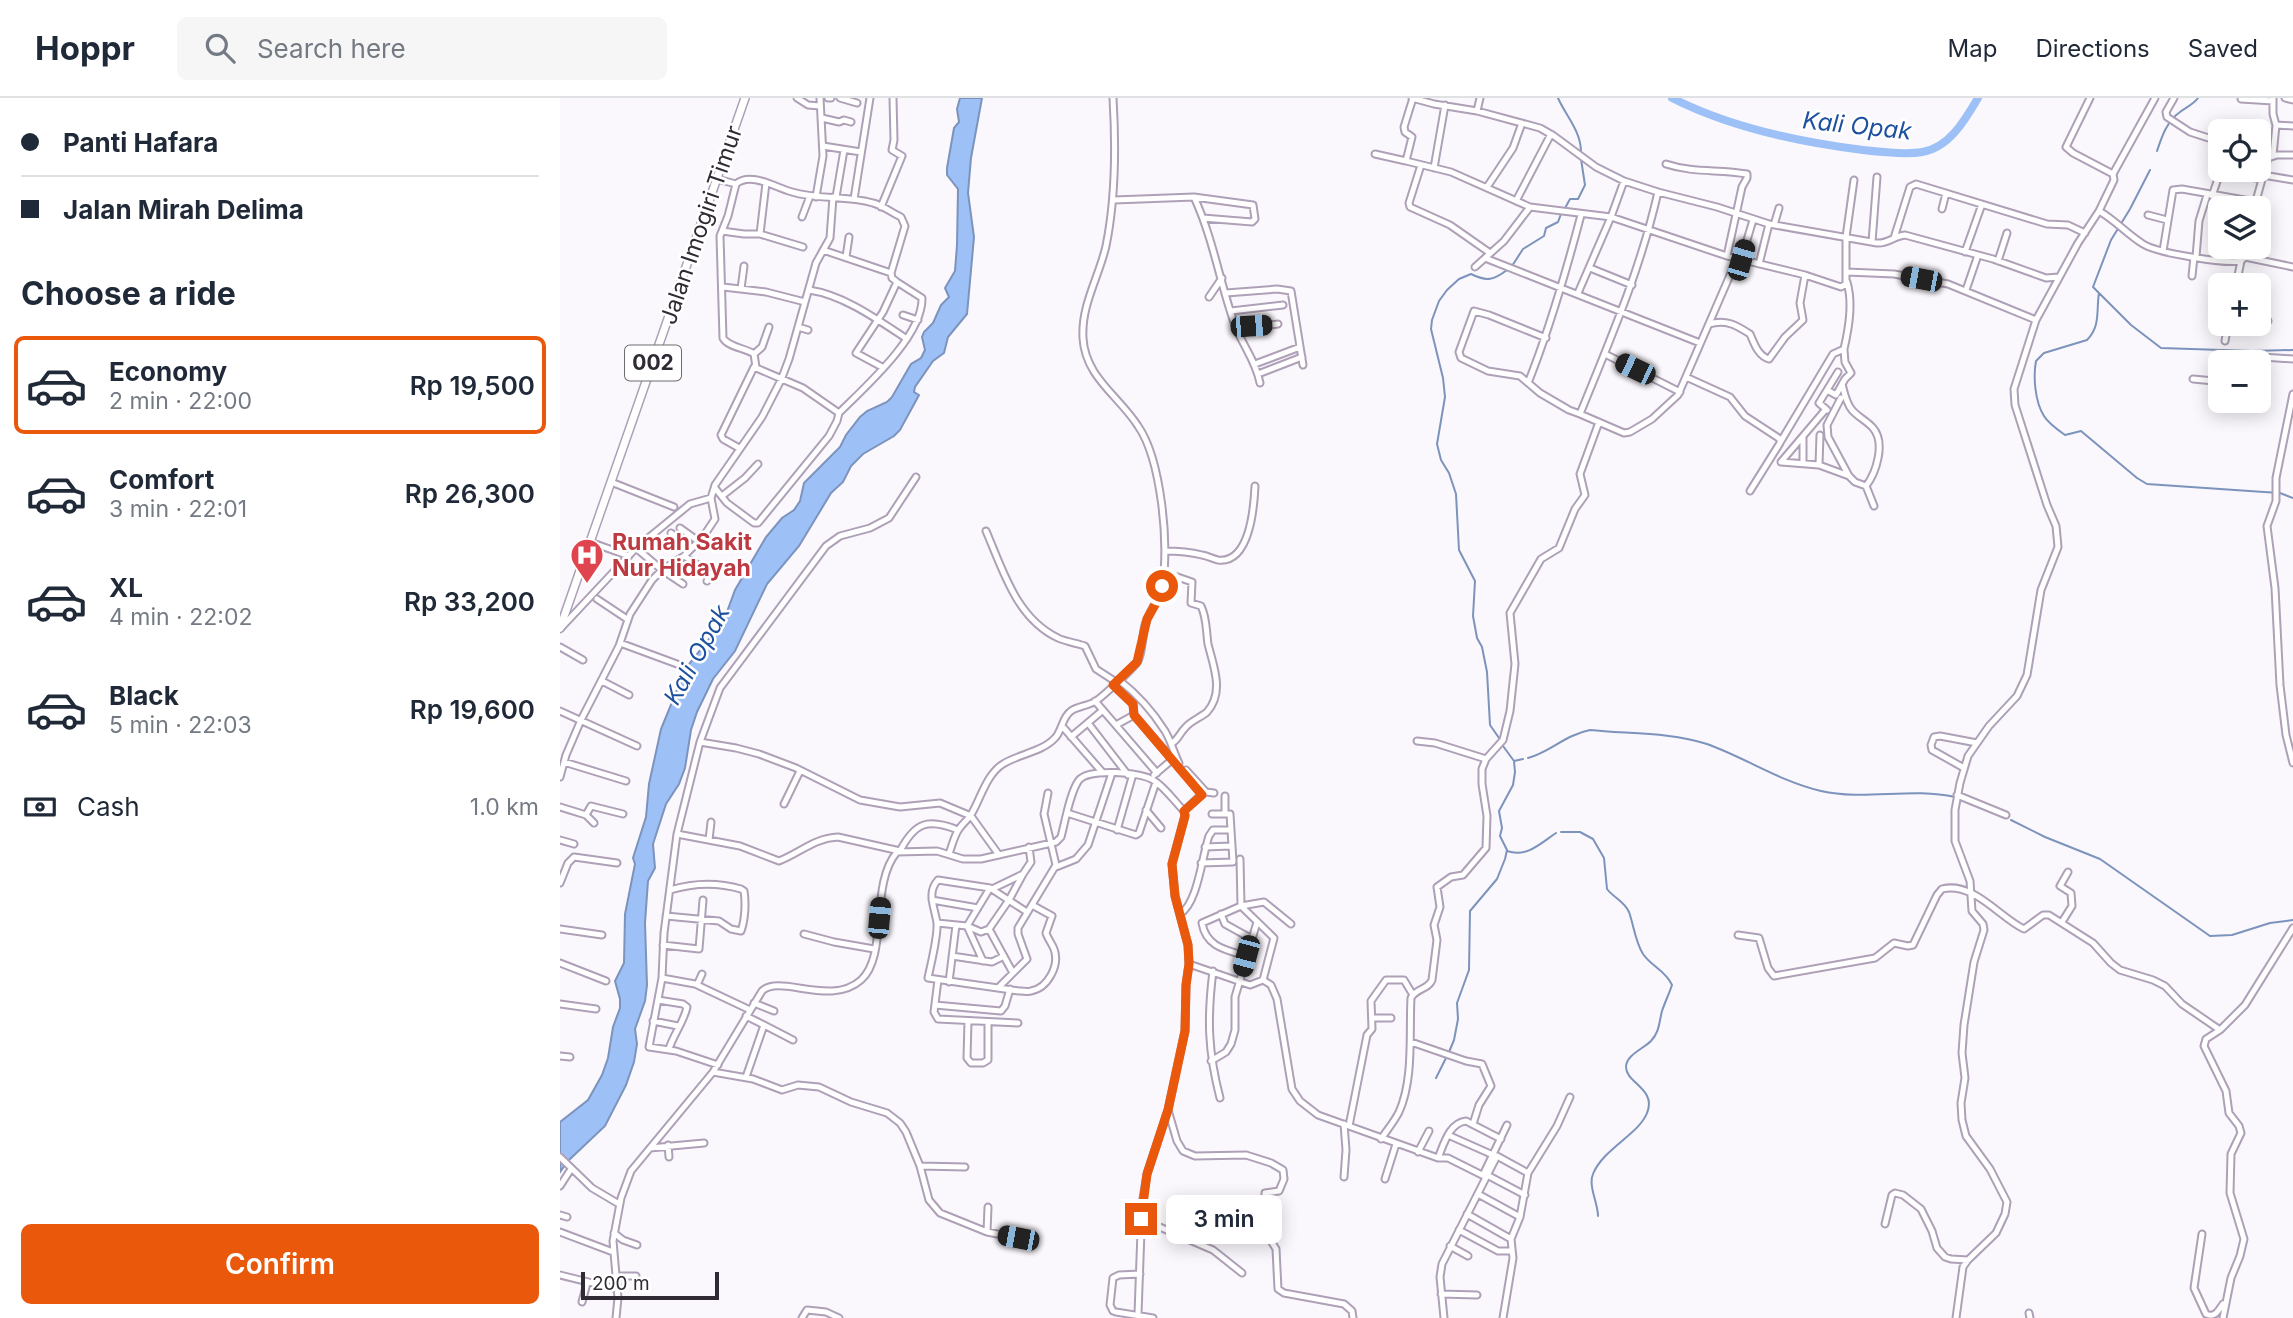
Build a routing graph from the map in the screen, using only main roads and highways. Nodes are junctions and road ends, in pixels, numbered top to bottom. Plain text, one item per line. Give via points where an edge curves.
1 (745, 98) edge
2 (560, 629) edge

1 - 2 main road, Jalan Imogiri Timur / 002

